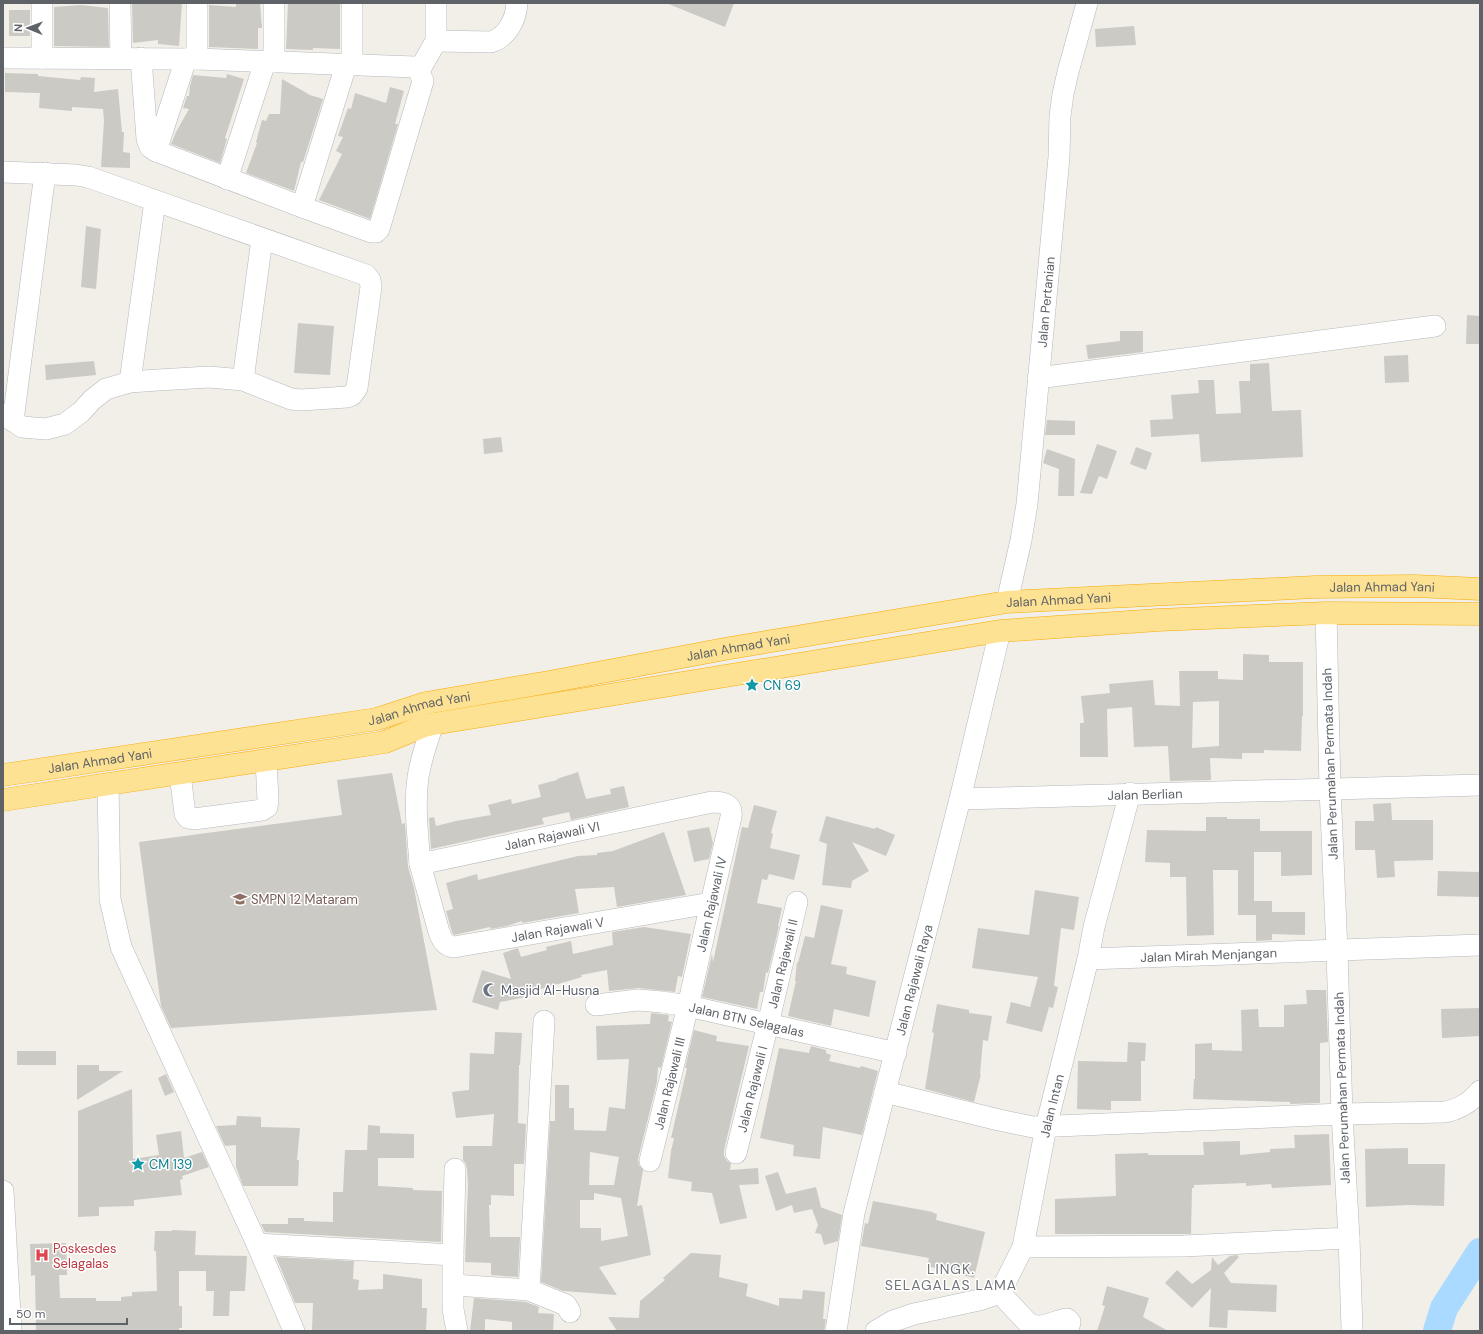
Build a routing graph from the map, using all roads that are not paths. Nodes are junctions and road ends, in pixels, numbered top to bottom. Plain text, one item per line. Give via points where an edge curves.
1 (42, 3) edge
2 (120, 3) edge
3 (197, 3) edge
4 (274, 3) edge
5 (352, 3) edge
6 (436, 3) edge
7 (517, 3) edge
8 (1087, 3) edge
9 (436, 41) junction
10 (3, 58) edge
11 (42, 58) junction
12 (131, 58) junction
13 (192, 59) junction
14 (269, 62) junction
15 (349, 65) junction
16 (419, 71) junction
17 (156, 151) junction
18 (3, 172) edge
19 (45, 173) junction
20 (227, 179) junction
21 (155, 201) junction
22 (302, 207) junction
23 (262, 239) junction
24 (1435, 326) dead end
25 (1038, 378) junction
26 (243, 380) junction
27 (130, 382) junction
28 (8, 418) edge
29 (1480, 589) edge
30 (1007, 602) junction
31 (1326, 613) junction
32 (1480, 614) edge
33 (1000, 631) junction
34 (429, 725) junction
35 (266, 760) junction
36 (11, 774) edge
37 (180, 774) junction
38 (108, 784) junction
39 (1480, 785) edge
40 (1330, 788) junction
41 (1130, 793) junction
42 (27, 797) junction
43 (960, 798) junction
44 (3, 800) edge
45 (726, 804) joint
46 (420, 864) junction
47 (796, 902) dead end
48 (711, 903) junction
49 (1480, 945) edge
50 (1337, 951) junction
51 (1087, 962) junction
52 (596, 1004) dead end
53 (688, 1006) junction
54 (544, 1021) dead end
55 (768, 1024) junction
56 (896, 1053) junction
57 (1480, 1091) edge
58 (886, 1092) junction
59 (1342, 1114) junction
60 (1046, 1127) junction
61 (736, 1153) dead end
62 (650, 1161) dead end
63 (455, 1169) dead end
64 (3, 1191) edge
65 (1349, 1238) junction
66 (257, 1244) junction
67 (1023, 1247) junction
68 (453, 1255) junction
69 (454, 1284) junction
70 (529, 1290) junction
71 (1000, 1293) junction
72 (6, 1294) edge
73 (570, 1312) dead end
74 (1352, 1329) dead end
75 (11, 1331) edge
76 (294, 1331) edge
77 (457, 1331) edge
78 (836, 1331) edge
79 (876, 1331) edge
80 (1068, 1331) edge

1 - 11 street
2 - 12 street
3 - 13 street
4 - 14 street
5 - 15 street
6 - 9 street
7 - 9 street via 515,19 498,40
8 - 25 street, Jalan Pertanian via 1068,72 1060,116 1059,157
9 - 16 street
10 - 11 street
11 - 12 street
12 - 13 street
12 - 17 street via 147,139 150,147
13 - 14 street
13 - 17 street
14 - 15 street
14 - 20 street
15 - 16 street via 410,66
15 - 22 street
16 - 22 street via 423,81 379,229 371,232
17 - 20 street
18 - 19 street
19 - 21 street via 88,177
19 - 28 street
20 - 22 street
21 - 23 street
21 - 27 street
23 - 26 street
23 - 26 street via 366,275 371,287 367,318 357,388 347,397 291,399
24 - 25 street
25 - 30 street, Jalan Pertanian via 1027,504
26 - 27 street via 209,377
27 - 28 street via 106,389 65,424 46,429 22,427
29 - 30 highway, Jalan Ahmad Yani via 1415,586 1315,587
30 - 36 highway, Jalan Ahmad Yani via 730,648 426,703 377,719
31 - 32 highway
31 - 33 highway via 1158,620
31 - 40 street, Jalan Perumahan Permata Indah
33 - 34 highway
33 - 43 street, Jalan Rajawali Raya
34 - 35 highway via 385,742
34 - 46 street via 418,778 416,807
35 - 37 highway
35 - 37 street via 268,800 267,807 262,810 194,820 188,818 185,814
36 - 42 highway
37 - 38 highway
38 - 42 highway
38 - 66 street via 110,899 121,947
39 - 40 street, Jalan Berlian
40 - 41 street, Jalan Berlian
40 - 50 street, Jalan Perumahan Permata Indah
41 - 43 street, Jalan Berlian
41 - 51 street, Jalan Intan via 1094,926
42 - 44 highway
43 - 56 street, Jalan Rajawali Raya
45 - 46 street, Jalan Rajawali VI via 712,802
45 - 48 street, Jalan Rajawali IV via 731,811 731,817
46 - 48 street, Jalan Rajawali V via 442,940 454,947
47 - 55 street, Jalan Rajawali II
48 - 53 street, Jalan Rajawali IV
49 - 50 street, Jalan Mirah Menjangan
50 - 51 street, Jalan Mirah Menjangan
50 - 59 street, Jalan Perumahan Permata Indah
51 - 60 street, Jalan Intan
52 - 53 street, Jalan BTN Selagalas via 638,1000
53 - 55 street, Jalan BTN Selagalas
53 - 62 street, Jalan Rajawali III
54 - 70 street
55 - 56 street, Jalan BTN Selagalas
55 - 61 street, Jalan Rajawali I
56 - 58 street, Jalan Rajawali Raya
57 - 59 street via 1465,1105 1445,1112
58 - 60 street via 999,1120
58 - 78 street, Jalan Rajawali Raya via 854,1213
59 - 60 street
59 - 65 street, Jalan Perumahan Permata Indah
60 - 67 street, Jalan Intan
63 - 68 street
64 - 72 street
65 - 67 street via 1184,1246
65 - 74 street, Jalan Perumahan Permata Indah
66 - 68 street
66 - 76 street
67 - 71 street
68 - 69 street
69 - 70 street
69 - 77 street via 453,1309
70 - 73 street via 566,1305
71 - 79 street via 914,1314 893,1321
71 - 80 street via 1033,1326 1044,1326 1067,1319 1070,1322
72 - 75 street

